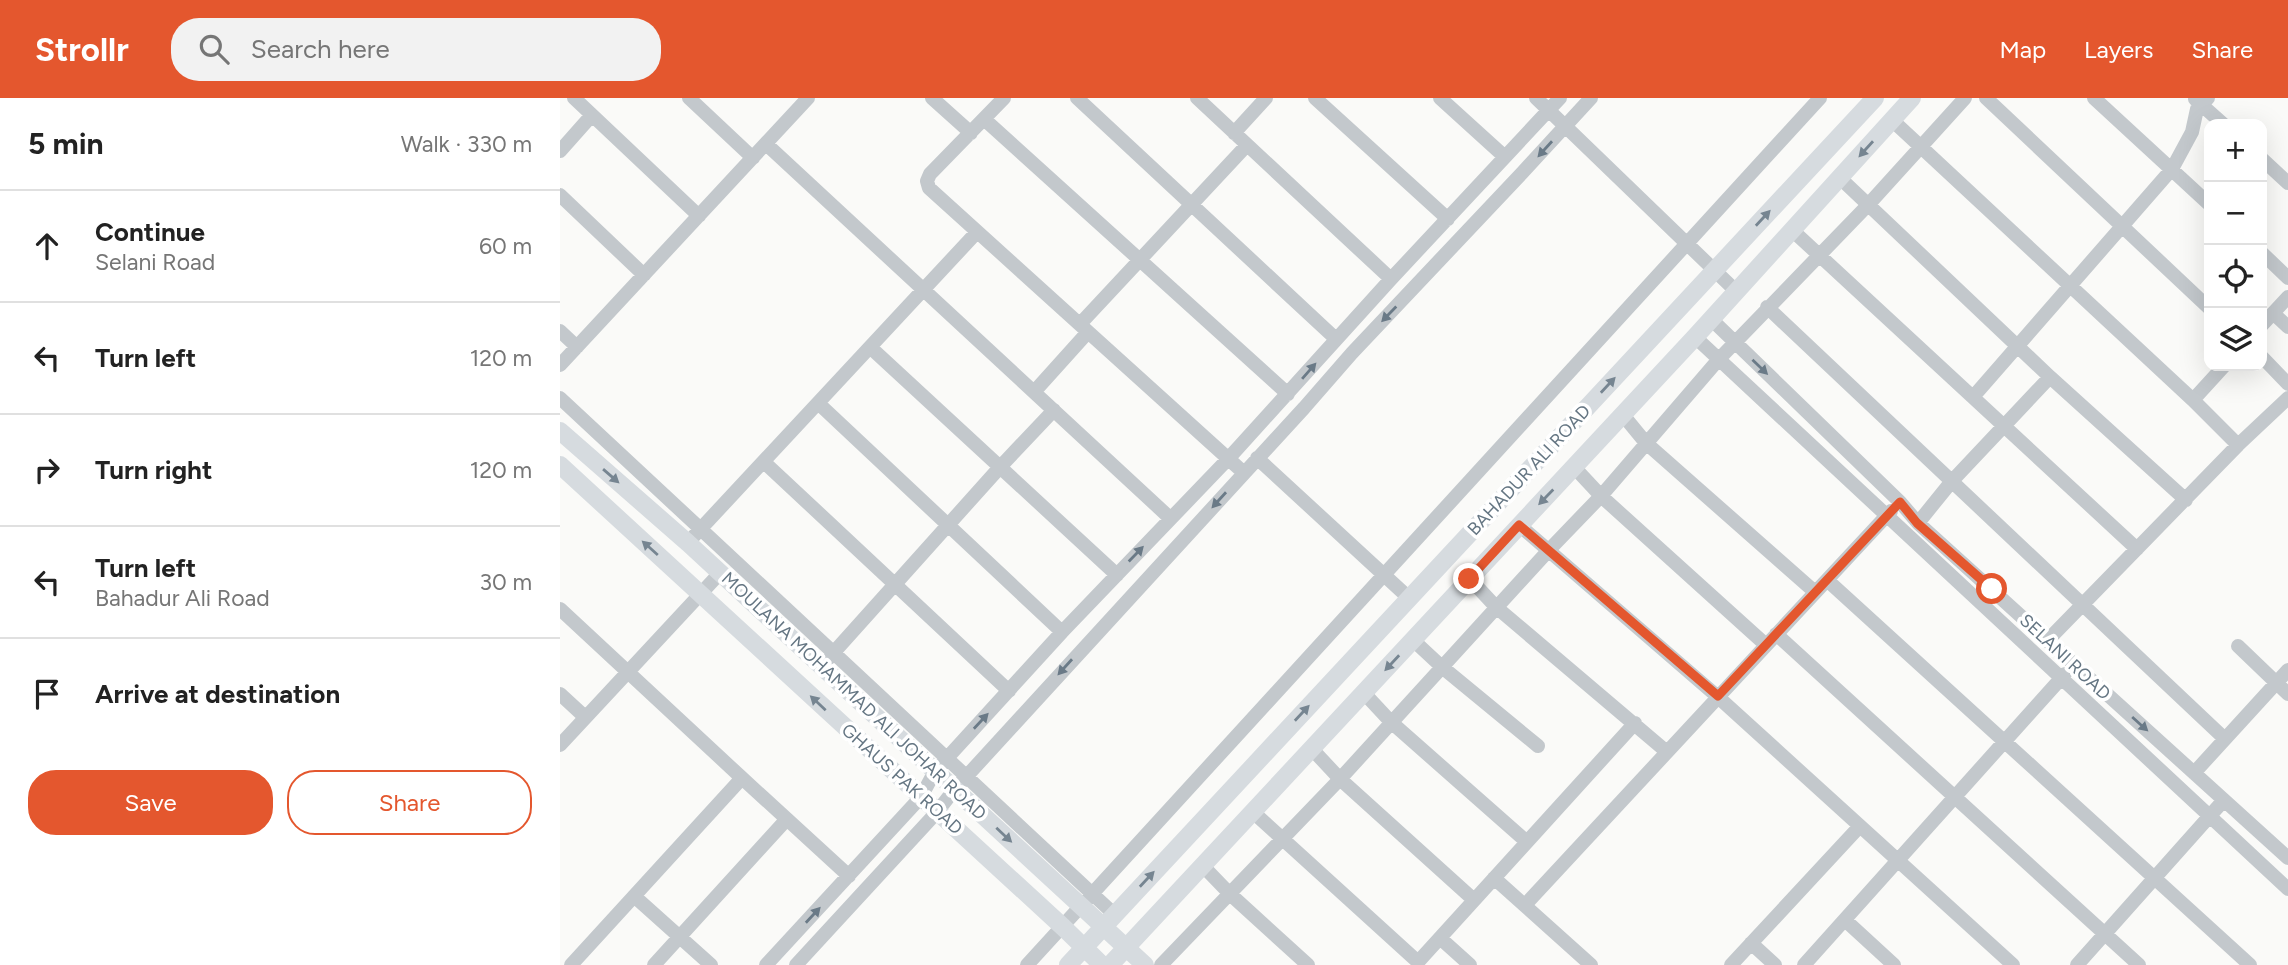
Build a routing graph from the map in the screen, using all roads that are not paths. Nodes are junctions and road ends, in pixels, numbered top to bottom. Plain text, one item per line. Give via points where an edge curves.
1 (574, 98) edge
2 (689, 98) edge
3 (932, 98) edge
4 (1004, 98) edge
5 (1077, 98) edge
6 (1197, 98) edge
7 (1266, 98) edge
8 (1315, 98) edge
9 (1440, 98) edge
10 (1536, 98) edge
11 (1560, 98) edge
12 (1591, 98) edge
13 (1820, 98) edge
14 (1875, 98) edge
15 (1912, 98) edge
16 (1965, 98) edge
17 (1986, 98) edge
18 (2094, 98) edge
19 (806, 99) edge
20 (2201, 100) edge
21 (1549, 110) junction
22 (592, 115) junction
23 (984, 119) junction
24 (2218, 119) edge
25 (1892, 120) junction
26 (1566, 126) junction
27 (971, 133) junction
28 (1234, 133) junction
29 (766, 144) junction
30 (1247, 145) junction
31 (1921, 146) junction
32 (560, 151) edge
33 (1505, 157) junction
34 (753, 158) junction
35 (2267, 164) edge
36 (2172, 169) junction
37 (1840, 178) junction
38 (2288, 183) edge
39 (560, 195) edge
40 (2204, 199) edge
41 (1191, 205) junction
42 (1868, 205) junction
43 (699, 216) junction
44 (1448, 219) junction
45 (2122, 227) junction
46 (1792, 230) junction
47 (977, 232) junction
48 (1688, 244) junction
49 (1819, 256) junction
50 (2267, 258) edge
51 (1139, 260) junction
52 (1715, 270) junction
53 (644, 275) junction
54 (2288, 278) edge
55 (1391, 279) junction
56 (2069, 285) junction
57 (924, 289) junction
58 (1737, 292) junction
59 (2288, 297) edge
60 (2204, 303) edge
61 (1767, 307) junction
62 (2273, 313) junction
63 (1711, 319) junction
64 (2267, 320) edge
65 (2288, 327) edge
66 (1084, 328) junction
67 (560, 331) edge
68 (1695, 337) junction
69 (1336, 339) junction
70 (1734, 343) junction
71 (2019, 345) junction
72 (577, 347) junction
73 (870, 347) junction
74 (1719, 359) junction
75 (2267, 362) edge
76 (560, 365) edge
77 (2219, 371) edge
78 (2050, 377) junction
79 (2288, 384) edge
80 (1034, 392) junction
81 (1288, 394) junction
82 (1973, 397) junction
83 (560, 398) edge
84 (2288, 398) edge
85 (2193, 400) junction
86 (818, 403) junction
87 (1054, 410) junction
88 (1623, 415) junction
89 (2003, 426) junction
90 (560, 431) edge
91 (1646, 443) junction
92 (2238, 445) junction
93 (1257, 457) junction
94 (1228, 459) junction
95 (764, 462) junction
96 (560, 466) edge
97 (1000, 466) junction
98 (1574, 467) junction
99 (1243, 472) junction
100 (1952, 481) junction
101 (1601, 496) junction
102 (2186, 500) junction
103 (1900, 502) junction
104 (1887, 516) junction
105 (1170, 518) junction
106 (1917, 523) junction
107 (1519, 525) junction
108 (948, 526) junction
109 (694, 537) junction
110 (2137, 549) junction
111 (1549, 550) junction
112 (720, 573) junction
113 (1117, 575) junction
114 (1384, 575) junction
115 (1469, 579) junction
116 (1827, 580) junction
117 (895, 585) junction
118 (1815, 592) junction
119 (700, 594) junction
120 (1409, 598) junction
121 (2083, 605) junction
122 (1496, 607) junction
123 (560, 609) edge
124 (1062, 632) junction
125 (1413, 640) junction
126 (1771, 640) junction
127 (2047, 641) junction
128 (2238, 646) dead end
129 (827, 660) junction
130 (2073, 665) junction
131 (1442, 667) junction
132 (2288, 670) edge
133 (627, 673) junction
134 (2060, 679) junction
135 (2276, 683) junction
136 (1009, 691) junction
137 (1364, 693) junction
138 (560, 694) edge
139 (2288, 694) edge
140 (1718, 696) junction
141 (585, 718) junction
142 (1391, 722) junction
143 (1635, 723) junction
144 (2225, 739) junction
145 (2004, 742) junction
146 (560, 745) edge
147 (1538, 746) dead end
148 (1312, 749) junction
149 (1667, 752) junction
150 (948, 757) junction
151 (935, 771) junction
152 (2194, 773) junction
153 (967, 775) junction
154 (742, 778) junction
155 (1340, 779) junction
156 (954, 790) junction
157 (921, 797) junction
158 (1955, 797) junction
159 (2224, 800) junction
160 (937, 812) junction
161 (1253, 812) junction
162 (2210, 816) junction
163 (786, 820) junction
164 (1860, 825) junction
165 (1282, 838) junction
166 (1527, 842) junction
167 (2288, 858) edge
168 (1898, 860) junction
169 (1203, 866) junction
170 (849, 877) junction
171 (1494, 878) junction
172 (2154, 878) junction
173 (2288, 889) edge
174 (1230, 894) junction
175 (634, 896) junction
176 (1087, 900) junction
177 (1474, 900) junction
178 (1525, 905) junction
179 (1109, 920) junction
180 (1844, 920) junction
181 (1063, 927) junction
182 (2105, 933) junction
183 (680, 937) junction
184 (1440, 938) junction
185 (1751, 943) junction
186 (1084, 947) junction
187 (1126, 948) junction
188 (571, 965) edge
189 (654, 965) edge
190 (711, 965) edge
191 (766, 965) edge
192 (796, 965) edge
193 (1027, 965) edge
194 (1068, 965) edge
195 (1102, 965) edge
196 (1110, 965) edge
197 (1144, 965) edge
198 (1161, 965) edge
199 (1308, 965) edge
200 (1469, 965) edge
201 (1591, 965) edge
202 (1731, 965) edge
203 (1775, 965) edge
204 (1804, 965) edge
205 (1894, 965) edge
206 (2012, 965) edge
207 (2077, 965) edge
208 (2139, 965) edge
209 (2250, 965) edge

1 - 22 street
2 - 34 street
3 - 27 street
4 - 23 street
5 - 41 street
6 - 28 street
7 - 28 street
8 - 44 street
9 - 33 street
10 - 21 street
11 - 21 street
12 - 26 street
13 - 48 street
52 -> 14 main road, BAHADUR ALI ROAD
15 - 25 main road, BAHADUR ALI ROAD
16 - 31 street
17 - 45 street
18 - 36 street
19 - 29 street
20 - 24 street
20 - 36 street via 2192,132
21 - 26 street
21 - 33 street
22 - 32 street
22 - 43 street
23 - 27 street
23 - 51 street
25 - 31 street
25 -> 37 main road, BAHADUR ALI ROAD
26 - 48 street
26 -> 93 street
27 - 47 street via 927,181
28 - 30 street
29 - 34 street
29 - 57 street
30 - 41 street
30 - 55 street
31 - 42 street
31 - 56 street
33 - 44 street
34 - 43 street
35 - 38 street
36 - 40 street
36 - 45 street
37 - 42 street
37 - 46 main road, BAHADUR ALI ROAD
39 - 53 street
41 - 51 street
41 - 69 street
42 - 49 street
42 - 71 street
43 - 53 street
44 - 55 street
45 - 56 street
45 - 60 street
46 - 49 street
46 - 58 main road, BAHADUR ALI ROAD
47 - 57 street
47 - 66 street
48 - 52 street
48 - 114 street
49 - 61 street
49 - 82 street
50 - 54 street
51 - 66 street
51 - 81 street
52 - 58 street
120 -> 52 main road, BAHADUR ALI ROAD
53 - 72 street
55 - 69 street
56 - 71 street
56 - 85 street
57 - 73 street
57 - 80 street
58 - 63 main road, BAHADUR ALI ROAD
59 - 62 street
61 - 70 street
61 - 100 street
62 - 64 street
62 - 65 street
63 - 68 main road, BAHADUR ALI ROAD
63 - 70 street, SELANI ROAD
66 - 80 street
66 - 94 street
67 - 72 street
68 - 74 street, SELANI ROAD
68 - 88 main road, BAHADUR ALI ROAD
81 -> 69 street
70 - 74 street
70 -> 103 street, SELANI ROAD
71 - 78 street
71 - 82 street
72 - 76 street
73 - 86 street
73 - 97 street
74 - 91 street
74 - 104 street, SELANI ROAD
75 - 79 street
77 - 85 street
78 - 89 street
78 - 102 street
80 - 87 street
81 - 94 street
82 - 89 street
83 - 109 street
84 - 92 street
85 - 92 street
86 - 95 street
86 - 108 street
87 - 97 street
87 - 105 street
88 - 91 street
88 - 98 main road, BAHADUR ALI ROAD
89 - 100 street
89 - 110 street
90 -> 109 main road, MOULANA MOHAMMAD ALI JOHAR ROAD
91 - 101 street
91 - 118 street
92 - 102 street
93 - 99 street
93 - 114 street
94 - 99 street
94 - 105 street
95 - 109 street
95 - 117 street
119 -> 96 main road, MOULANA MOHAMMAD ALI JOHAR ROAD
97 - 108 street
97 - 113 street
98 - 101 street
98 -> 107 main road, BAHADUR ALI ROAD
99 -> 153 street
100 - 106 street
100 - 121 street
101 - 111 street
101 - 126 street
102 - 110 street
103 - 104 street
103 - 106 street, SELANI ROAD
104 - 116 street
104 - 134 street, SELANI ROAD
113 -> 105 street
106 - 127 street, SELANI ROAD
107 - 111 street
107 - 115 main road, BAHADUR ALI ROAD
108 - 117 street
108 - 124 street
109 - 112 main road, MOULANA MOHAMMAD ALI JOHAR ROAD
109 - 129 street
110 - 121 street
111 - 122 street
111 - 140 street
112 - 119 street
112 - 129 main road, MOULANA MOHAMMAD ALI JOHAR ROAD
113 - 124 street
114 - 120 street
114 - 176 street
115 - 122 street
115 - 125 main road, BAHADUR ALI ROAD
116 - 118 street
116 - 145 street
117 - 129 street
117 - 136 street
118 - 126 street
119 - 133 street
157 -> 119 main road, GHAUS PAK ROAD
179 -> 120 main road, BAHADUR ALI ROAD
121 - 127 street
121 - 144 street
122 - 131 street
122 - 143 street
123 - 133 street
124 - 136 street
125 - 131 street
125 -> 137 main road, BAHADUR ALI ROAD
126 - 140 street
126 - 158 street
127 - 130 street, SELANI ROAD
128 - 135 street
129 - 150 street
129 - 151 main road, MOULANA MOHAMMAD ALI JOHAR ROAD
130 - 134 street
130 -> 152 street, SELANI ROAD
131 - 142 street
131 - 147 street
132 - 135 street
133 - 141 street
133 - 154 street
134 - 145 street
134 - 162 street, SELANI ROAD
135 - 139 street
135 - 144 street
150 -> 136 street
137 - 142 street
137 - 148 main road, BAHADUR ALI ROAD
138 - 141 street
140 - 149 street
140 - 164 street
141 - 146 street
142 - 155 street
142 - 166 street
143 - 149 street
143 - 166 street
144 - 152 street
145 - 158 street
145 - 172 street
148 - 155 street
148 - 161 main road, BAHADUR ALI ROAD
149 - 178 street
150 - 151 street
150 - 153 street
151 - 156 main road, MOULANA MOHAMMAD ALI JOHAR ROAD
151 - 157 street
152 - 159 street, SELANI ROAD
153 - 156 street
153 - 176 street
154 - 163 street
154 - 175 street
155 - 165 street
155 - 177 street
156 - 160 street
156 -> 176 main road, MOULANA MOHAMMAD ALI JOHAR ROAD
157 - 160 main road, GHAUS PAK ROAD
157 - 170 street
158 - 168 street
158 - 182 street
159 - 162 street
159 - 167 street, SELANI ROAD
160 - 181 main road, GHAUS PAK ROAD
160 - 192 street
161 - 165 street
161 - 169 main road, BAHADUR ALI ROAD
162 - 172 street
162 - 173 street, SELANI ROAD
163 - 170 street
163 - 183 street
164 - 168 street
164 - 185 street
165 - 174 street
165 - 184 street via 1419,962
166 - 171 street
168 - 180 street
168 - 206 street
169 - 174 street
169 - 187 main road, BAHADUR ALI ROAD
191 -> 170 street
171 - 177 street
171 - 178 street
172 - 182 street
172 - 209 street
174 - 198 street
174 - 199 street
175 - 183 street
175 - 188 street
176 - 179 main road, MOULANA MOHAMMAD ALI JOHAR ROAD
176 - 181 street
177 - 184 street
178 - 201 street
179 - 186 main road, BAHADUR ALI ROAD
179 - 187 main road, MOULANA MOHAMMAD ALI JOHAR ROAD
180 - 204 street
180 - 205 street
181 - 186 main road, GHAUS PAK ROAD
181 - 193 street
182 - 207 street
182 - 208 street
183 - 189 street
183 - 190 street
184 - 200 street
185 - 202 street
185 - 203 street
186 - 194 main road, BAHADUR ALI ROAD
186 - 195 main road, GHAUS PAK ROAD
187 - 196 main road, BAHADUR ALI ROAD
187 - 197 main road, MOULANA MOHAMMAD ALI JOHAR ROAD

